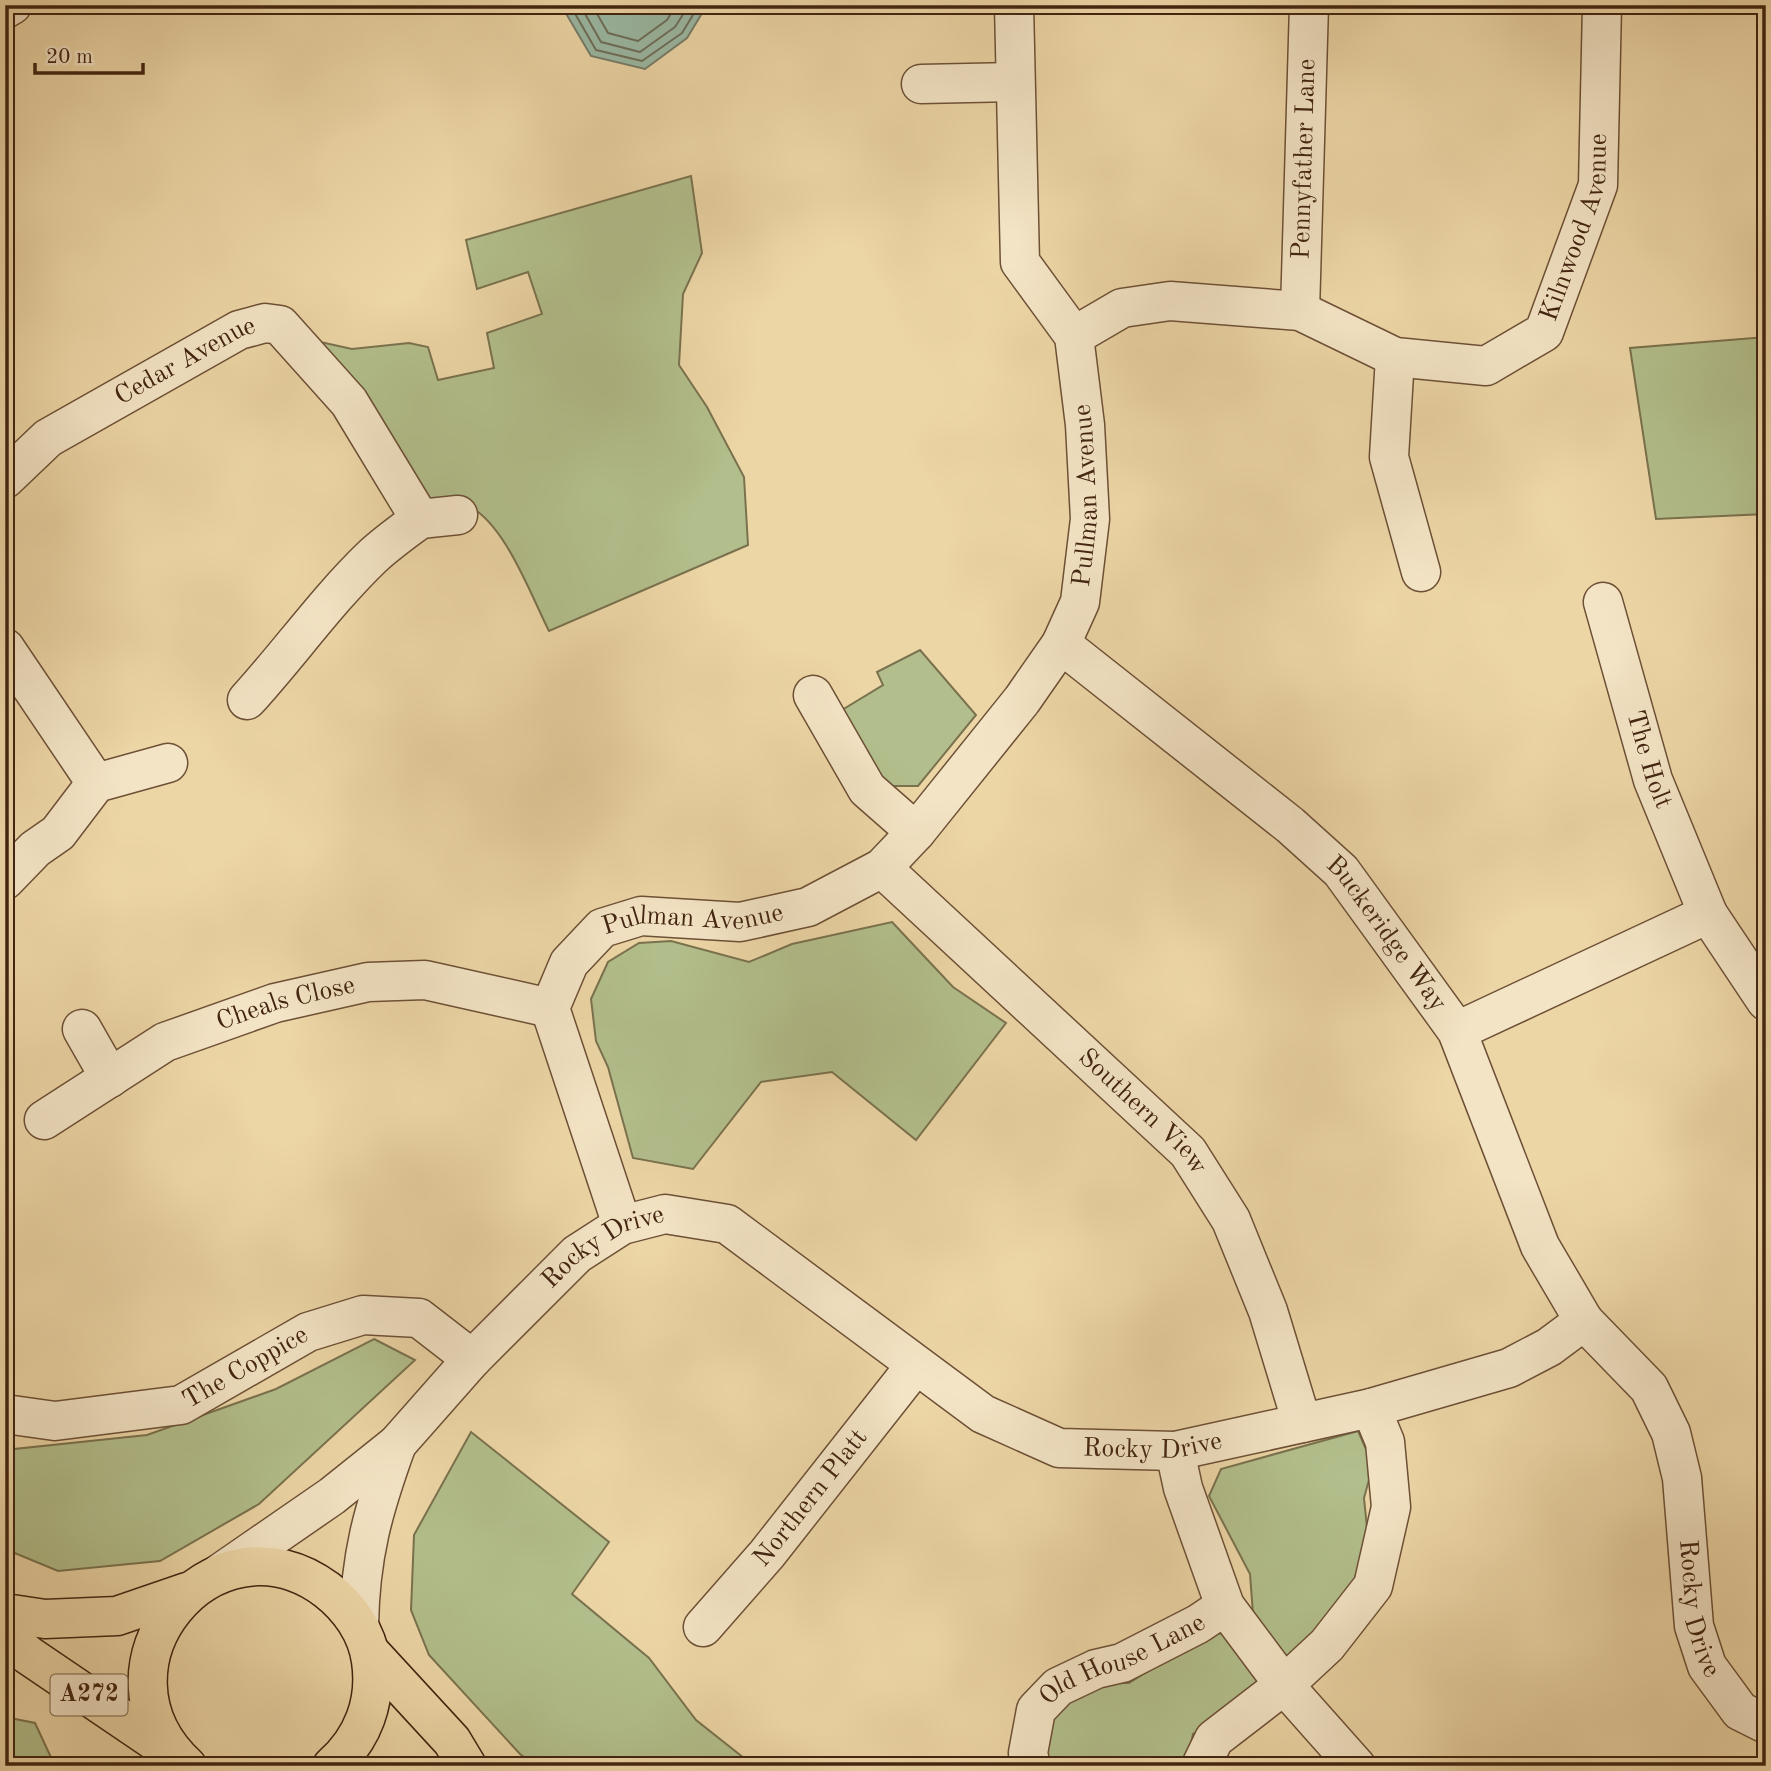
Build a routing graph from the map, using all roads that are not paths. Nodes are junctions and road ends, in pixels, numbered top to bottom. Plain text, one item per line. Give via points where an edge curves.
1 (12, 5) edge
2 (1014, 5) edge
3 (1310, 5) edge
4 (1602, 5) edge
5 (5, 9) edge
6 (1015, 82) junction
7 (921, 84) dead end
8 (1300, 311) junction
9 (1074, 336) junction
10 (1395, 357) junction
11 (5, 479) edge
12 (458, 515) dead end
13 (420, 519) junction
14 (1421, 572) dead end
15 (1603, 601) dead end
16 (1061, 644) junction
17 (5, 648) edge
18 (813, 695) dead end
19 (247, 700) dead end
20 (168, 764) dead end
21 (96, 783) junction
22 (916, 832) junction
23 (882, 868) junction
24 (5, 880) edge
25 (1708, 914) junction
26 (1766, 1000) edge
27 (550, 1008) junction
28 (82, 1029) dead end
29 (1457, 1031) junction
30 (110, 1078) junction
31 (44, 1120) dead end
32 (622, 1225) junction
33 (1584, 1321) junction
34 (472, 1359) junction
35 (915, 1366) junction
36 (1371, 1408) junction
37 (5, 1414) edge
38 (1303, 1423) junction
39 (397, 1444) junction
40 (1175, 1451) junction
41 (203, 1583) junction
42 (1225, 1606) junction
43 (5, 1613) edge
44 (703, 1626) dead end
45 (5, 1636) edge
46 (364, 1639) junction
47 (1284, 1685) junction
48 (1766, 1724) edge
49 (180, 1759) edge
50 (332, 1766) edge
51 (467, 1766) edge
52 (1031, 1766) edge
53 (1200, 1766) edge
54 (1356, 1766) edge

1 - 5 street
2 - 6 street, Pullman Avenue
3 - 8 street, Pennyfather Lane
4 - 10 street, Kilnwood Avenue via 1598,185 1544,332 1486,366
6 - 7 street
6 - 9 street, Pullman Avenue via 1020,262
8 - 9 street, Kilnwood Avenue via 1170,301 1122,308
8 - 10 street, Kilnwood Avenue
9 - 16 street, Pullman Avenue via 1090,519 1080,602
10 - 14 street via 1389,457
11 - 13 street, Cedar Avenue via 48,438 239,330 265,323 279,325 349,402
12 - 13 street
13 - 19 street via 374,555 335,595
15 - 25 street, The Holt via 1653,780
16 - 22 street, Pullman Avenue
16 - 29 street, Buckeridge Way via 1290,825 1341,871
17 - 21 street
18 - 22 street via 867,789
20 - 21 street
21 - 24 street via 58,833
22 - 23 street, Pullman Avenue
23 - 27 street, Pullman Avenue via 808,906 740,922 641,916 602,928 569,963
23 - 38 street, Southern View via 1188,1152 1231,1220 1268,1311
25 - 26 street, The Holt
25 - 29 street
27 - 30 street, Cheals Close via 425,980 368,982 275,1003 165,1042
27 - 32 street
28 - 30 street
29 - 33 street, Buckeridge Way via 1540,1246
30 - 31 street, Cheals Close
32 - 34 street, Rocky Drive via 577,1254
32 - 35 street, Rocky Drive via 665,1214 727,1224
33 - 36 street, Rocky Drive via 1509,1368
33 - 48 street, Rocky Drive via 1649,1388 1671,1433 1682,1478 1694,1626 1707,1666 1740,1711
34 - 37 street, The Coppice via 419,1318 363,1315 308,1332 181,1405 55,1422
34 - 39 street, Rocky Drive
35 - 40 street, Rocky Drive via 983,1414 1059,1448
35 - 44 street, Northern Platt via 767,1554
36 - 38 street, Rocky Drive
36 - 47 street via 1385,1442 1391,1507 1373,1586 1328,1645
38 - 40 street, Rocky Drive
39 - 41 street, Rocky Drive via 332,1496
39 - 46 street, Rocky Drive via 372,1513 360,1576
40 - 42 street, Old House Lane via 1183,1488
41 - 43 highway via 117,1616 45,1619
41 - 46 highway via 251,1567 283,1569 314,1580 340,1600
41 - 49 highway via 162,1622 148,1660 149,1701 157,1725
42 - 47 street, Old House Lane
42 - 52 street, Old House Lane via 1122,1663 1096,1669 1058,1687 1036,1710 1028,1753
45 - 49 highway, A272
46 - 50 highway via 373,1677 372,1699 362,1728
46 - 51 highway via 452,1741
47 - 53 street via 1214,1739
47 - 54 street, Old House Lane

